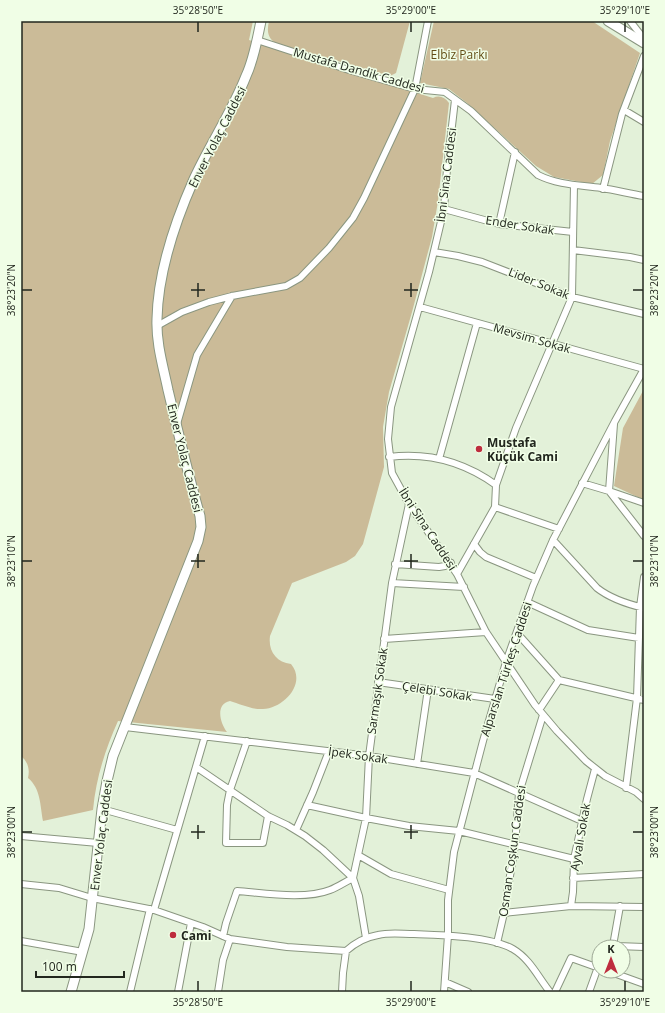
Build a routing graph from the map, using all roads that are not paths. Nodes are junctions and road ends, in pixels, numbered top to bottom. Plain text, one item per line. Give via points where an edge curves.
1 (261, 21) edge
2 (428, 21) edge
3 (608, 21) edge
4 (630, 21) edge
5 (644, 39) edge
6 (257, 40) junction
7 (644, 43) edge
8 (644, 56) edge
9 (416, 89) junction
10 (455, 100) junction
11 (624, 110) junction
12 (644, 122) edge
13 (515, 152) junction
14 (574, 185) junction
15 (603, 189) junction
16 (644, 196) edge
17 (444, 209) junction
18 (499, 224) junction
19 (573, 232) junction
20 (573, 250) junction
21 (434, 252) junction
22 (644, 260) edge
23 (232, 296) junction
24 (572, 297) junction
25 (420, 307) junction
26 (644, 314) edge
27 (477, 323) junction
28 (157, 326) junction
29 (552, 344) junction
30 (644, 369) edge
31 (615, 421) junction
32 (176, 426) junction
33 (389, 457) junction
34 (439, 458) junction
35 (582, 483) junction
36 (496, 485) junction
37 (609, 491) junction
38 (409, 504) junction
39 (644, 504) edge
40 (495, 507) junction
41 (559, 529) junction
42 (644, 536) edge
43 (553, 540) junction
44 (474, 544) junction
45 (451, 563) junction
46 (395, 564) junction
47 (457, 574) junction
48 (644, 577) edge
49 (536, 578) junction
50 (392, 583) junction
51 (464, 587) junction
52 (528, 602) junction
53 (642, 607) edge
54 (486, 632) junction
55 (517, 632) junction
56 (639, 638) junction
57 (384, 639) junction
58 (506, 662) junction
59 (559, 680) junction
60 (378, 682) junction
61 (428, 689) junction
62 (495, 699) junction
63 (642, 699) edge
64 (541, 713) junction
65 (125, 727) junction
66 (205, 736) junction
67 (247, 741) junction
68 (329, 751) junction
69 (368, 756) junction
70 (417, 764) junction
71 (196, 767) junction
72 (595, 769) junction
73 (474, 773) junction
74 (626, 788) junction
75 (230, 790) junction
76 (519, 793) junction
77 (644, 799) edge
78 (307, 806) junction
79 (102, 809) junction
80 (268, 816) junction
81 (366, 818) junction
82 (582, 821) junction
83 (178, 830) junction
84 (296, 830) junction
85 (459, 832) junction
86 (21, 836) edge
87 (98, 843) junction
88 (515, 845) junction
89 (358, 855) junction
90 (574, 859) junction
91 (644, 874) edge
92 (353, 878) junction
93 (573, 878) junction
94 (21, 884) edge
95 (449, 890) junction
96 (92, 898) junction
97 (571, 906) junction
98 (620, 906) junction
99 (644, 907) edge
100 (152, 910) junction
101 (504, 913) junction
102 (191, 923) junction
103 (448, 935) junction
104 (223, 936) junction
105 (366, 938) junction
106 (230, 939) junction
107 (21, 941) edge
108 (497, 943) junction
109 (644, 947) edge
110 (346, 951) junction
111 (83, 952) junction
112 (591, 965) edge
113 (594, 979) edge
114 (630, 979) edge
115 (445, 982) junction
116 (644, 984) edge
117 (547, 991) edge
118 (71, 992) edge
119 (130, 992) edge
120 (178, 992) edge
121 (218, 992) edge
122 (342, 992) edge
123 (444, 992) edge
124 (468, 992) edge
125 (555, 992) edge
126 (589, 992) edge

1 - 6 street, Enver Yolaç Caddesi
2 - 9 street
3 - 7 street
4 - 5 street
6 - 9 street, Mustafa Dandik Caddesi
6 - 28 street, Enver Yolaç Caddesi via 246,77 195,178 180,214 163,272
8 - 11 street
9 - 10 street, Mustafa Dandik Caddesi via 445,92
9 - 23 street via 364,198 329,248 291,284 282,288
10 - 13 street, Mustafa Dandik Caddesi
10 - 17 street, İbni Sina Caddesi
11 - 12 street
11 - 15 street
13 - 14 street, Mustafa Dandik Caddesi via 538,174 555,182
13 - 18 street
14 - 15 street, Mustafa Dandik Caddesi
14 - 19 street
15 - 16 street, Mustafa Dandik Caddesi
17 - 18 street, Ender Sokak
17 - 21 street, İbni Sina Caddesi
18 - 19 street, Ender Sokak
19 - 20 street
20 - 22 street
20 - 24 street
21 - 24 street, Lider Sokak via 482,262
21 - 25 street, İbni Sina Caddesi
23 - 28 street via 195,307
23 - 32 street via 197,355
24 - 26 street, Lider Sokak
24 - 29 street
25 - 27 street, Mevsim Sokak
25 - 33 street, İbni Sina Caddesi via 391,407 388,430
27 - 29 street, Mevsim Sokak
27 - 34 street
28 - 32 street, Enver Yolaç Caddesi via 158,344
29 - 30 street, Mevsim Sokak
29 - 36 street via 516,428
30 - 31 street, Alparslan Türkeş Caddesi
31 - 35 street, Alparslan Türkeş Caddesi
31 - 37 street
32 - 65 street, Enver Yolaç Caddesi via 200,516 199,534
33 - 34 street
33 - 38 street, İbni Sina Caddesi via 392,473
34 - 36 street via 470,469
35 - 37 street
35 - 41 street, Alparslan Türkeş Caddesi
36 - 40 street
37 - 39 street
37 - 42 street
38 - 45 street, İbni Sina Caddesi
38 - 46 street, Sarmaşık Sokak
40 - 41 street
40 - 44 street
41 - 43 street, Alparslan Türkeş Caddesi
43 - 49 street, Alparslan Türkeş Caddesi
43 - 53 street via 597,588 618,600
44 - 47 street
44 - 49 street via 486,557
45 - 46 street via 439,567
45 - 47 street, İbni Sina Caddesi
46 - 50 street, Sarmaşık Sokak
47 - 51 street, İbni Sina Caddesi
48 - 53 street
49 - 52 street, Alparslan Türkeş Caddesi
50 - 51 street
50 - 57 street, Sarmaşık Sokak
51 - 54 street, İbni Sina Caddesi
52 - 55 street, Alparslan Türkeş Caddesi
52 - 56 street via 588,630
53 - 56 street
54 - 57 street
54 - 58 street, İbni Sina Caddesi
55 - 58 street, Alparslan Türkeş Caddesi
55 - 59 street
56 - 63 street
57 - 60 street, Sarmaşık Sokak
58 - 62 street, Alparslan Türkeş Caddesi
58 - 64 street, İbni Sina Caddesi
59 - 63 street
59 - 64 street, Osman Coşkun Caddesi
60 - 61 street, Çelebi Sokak
60 - 69 street, Sarmaşık Sokak
61 - 62 street, Çelebi Sokak
61 - 70 street
62 - 73 street, Alparslan Türkeş Caddesi
63 - 74 street
64 - 72 street, İbni Sina Caddesi via 566,742
64 - 76 street, Osman Coşkun Caddesi
65 - 66 street, İpek Sokak
65 - 79 street, Enver Yolaç Caddesi via 111,762
66 - 67 street, İpek Sokak
66 - 71 street
67 - 68 street, İpek Sokak
67 - 75 street
68 - 69 street, İpek Sokak
68 - 78 street
69 - 70 street, İpek Sokak
69 - 81 street, Sarmaşık Sokak
70 - 73 street, İpek Sokak
71 - 75 street
71 - 83 street
72 - 74 street, İbni Sina Caddesi
72 - 82 street, Ayvalı Sokak
73 - 76 street, İpek Sokak
73 - 85 street, Alparslan Türkeş Caddesi
74 - 77 street, İbni Sina Caddesi
75 - 80 street
75 - 80 street via 226,843 263,843
76 - 82 street, İpek Sokak
76 - 88 street, Osman Coşkun Caddesi
78 - 81 street
78 - 84 street
79 - 83 street
79 - 87 street, Enver Yolaç Caddesi
80 - 84 street
81 - 85 street
81 - 89 street, Sarmaşık Sokak
82 - 90 street, Ayvalı Sokak
83 - 100 street
84 - 92 street via 323,850
85 - 88 street
85 - 95 street, Alparslan Türkeş Caddesi
86 - 87 street
87 - 96 street, Enver Yolaç Caddesi
88 - 90 street
88 - 101 street, Osman Coşkun Caddesi
89 - 92 street, Sarmaşık Sokak
89 - 95 street via 390,874
90 - 93 street, Ayvalı Sokak
91 - 93 street
92 - 104 street via 329,890 305,894 281,895 237,891
92 - 105 street via 359,896
93 - 97 street, Ayvalı Sokak
94 - 96 street via 59,888
95 - 103 street, Alparslan Türkeş Caddesi
96 - 100 street
96 - 111 street, Enver Yolaç Caddesi via 89,929
97 - 98 street
97 - 101 street
98 - 99 street
98 - 109 street via 614,944
100 - 102 street
100 - 119 street
101 - 108 street, Osman Coşkun Caddesi
102 - 104 street
102 - 120 street
103 - 105 street via 391,933
103 - 108 street
103 - 115 street, Alparslan Türkeş Caddesi
104 - 106 street
105 - 110 street
106 - 110 street via 287,947
106 - 121 street via 222,965
107 - 111 street
108 - 117 street via 514,950 526,959
110 - 122 street
111 - 118 street, Enver Yolaç Caddesi
112 - 125 street via 571,958
113 - 126 street
114 - 116 street
115 - 123 street, Alparslan Türkeş Caddesi
115 - 124 street

